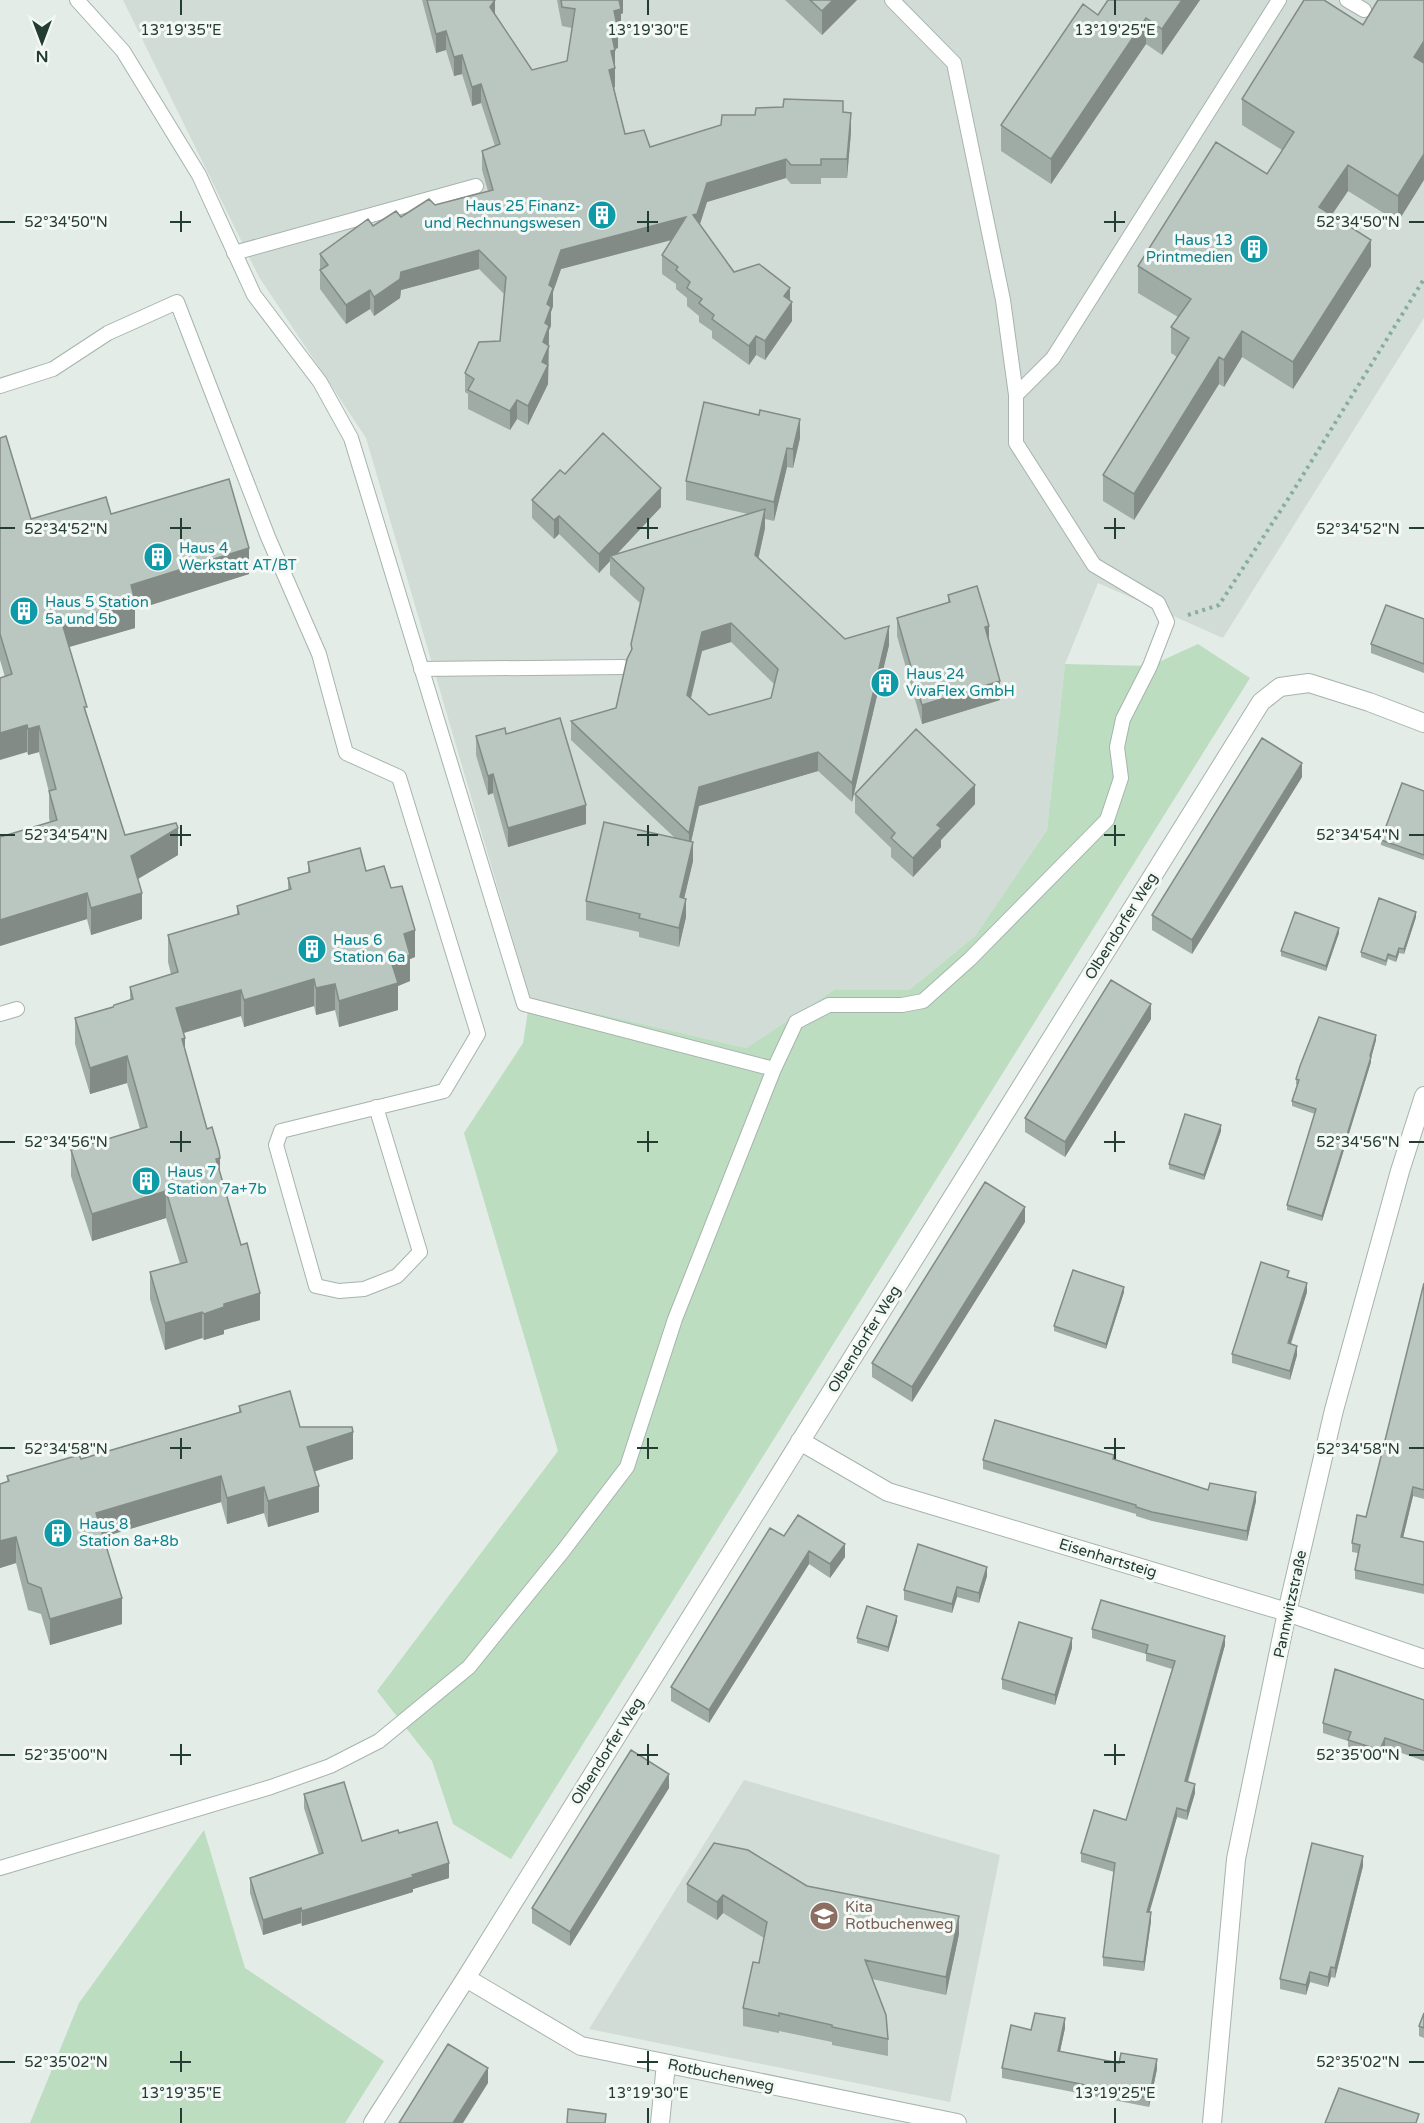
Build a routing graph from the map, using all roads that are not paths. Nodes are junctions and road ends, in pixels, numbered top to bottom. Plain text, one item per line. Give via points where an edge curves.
1 (77, 0) edge
2 (892, 0) edge
3 (1279, 0) edge
4 (1347, 0) edge
5 (1364, 10) dead end
6 (476, 186) dead end
7 (234, 254) junction
8 (0, 386) edge
9 (1017, 395) junction
10 (623, 667) edge
11 (421, 669) junction
12 (1424, 723) edge
13 (17, 1009) dead end
14 (0, 1014) edge
15 (774, 1069) junction
16 (1424, 1096) edge
17 (376, 1107) junction
18 (800, 1441) junction
19 (1287, 1612) junction
20 (1424, 1659) edge
21 (0, 1868) edge
22 (466, 1978) junction
23 (666, 2064) junction
24 (373, 2123) edge
25 (660, 2123) edge
26 (957, 2123) edge
27 (1212, 2123) edge

1 - 7 lane via 123,51 199,175
2 - 9 lane via 954,63 1003,300
3 - 9 lane via 1053,358
4 - 5 lane
6 - 7 lane
7 - 11 lane via 254,295 320,382 351,438
8 - 17 lane via 53,369 108,333 177,302 246,483 319,654 346,753 399,777 478,1035 444,1091
9 - 15 lane via 1017,443 1095,565 1158,603 1167,622 1123,719 1117,747 1121,778 1107,820 970,959 923,1001 902,1005 829,1005 796,1022
10 - 11 lane
11 - 15 lane via 524,1004
12 - 18 street, Olbendorfer Weg via 1309,683 1280,687 1261,702
13 - 14 lane
15 - 21 lane via 675,1319 627,1467 469,1667 379,1741 330,1766
16 - 19 street, Pannwitzstraße via 1334,1410
17 - 17 lane via 281,1131 276,1145 315,1286 339,1291 364,1289 397,1276 420,1252
18 - 19 street, Eisenhartsteig via 888,1492
18 - 22 street, Olbendorfer Weg
19 - 20 street, Eisenhartsteig
19 - 27 street, Pannwitzstraße via 1236,1858
22 - 23 street, Rotbuchenweg via 581,2046
22 - 24 street, Olbendorfer Weg
23 - 25 street
23 - 26 street, Rotbuchenweg

